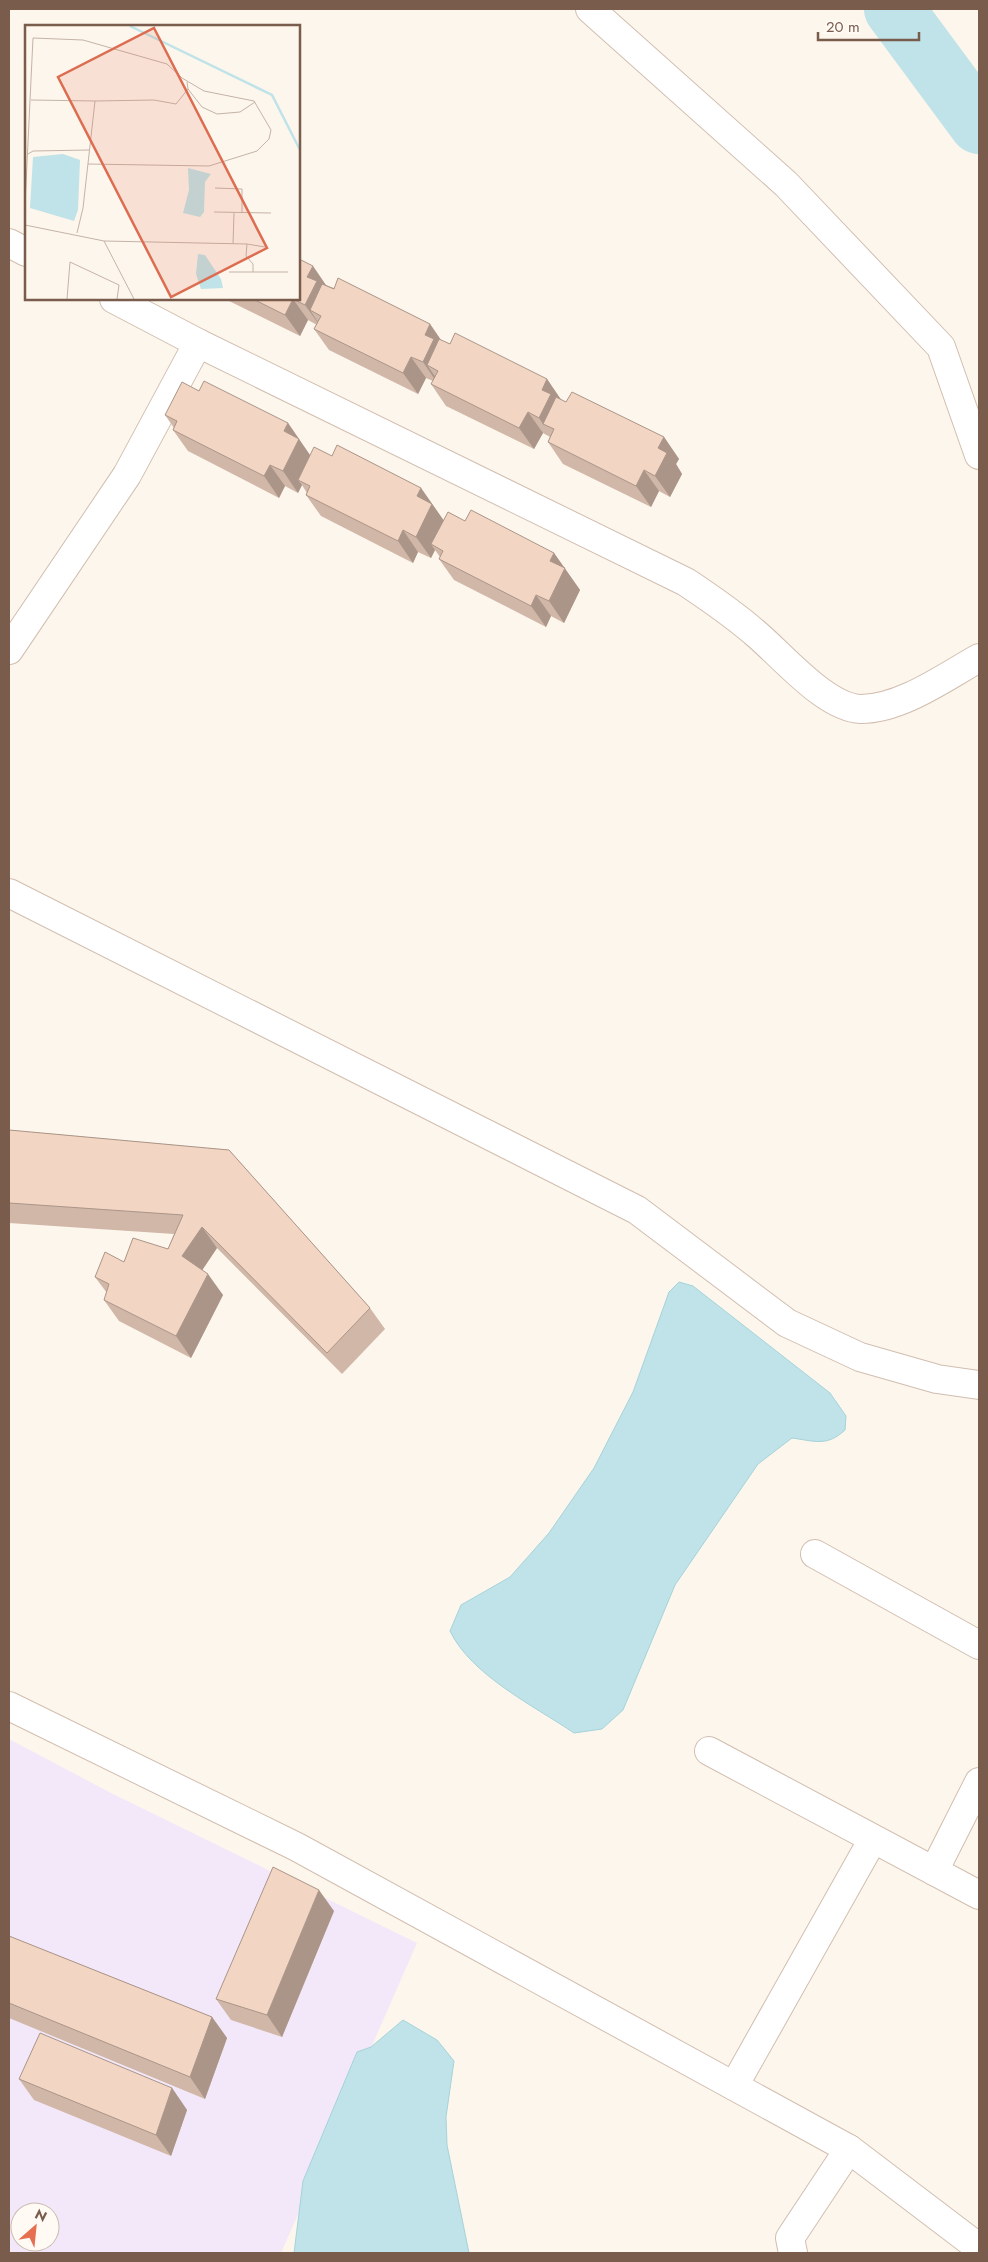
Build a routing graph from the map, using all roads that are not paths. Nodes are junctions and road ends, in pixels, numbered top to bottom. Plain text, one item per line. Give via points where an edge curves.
1 (590, 9) edge
2 (9, 243) edge
3 (25, 251) edge
4 (116, 300) edge
5 (198, 343) junction
6 (979, 455) edge
7 (9, 650) edge
8 (979, 658) edge
9 (9, 894) edge
10 (979, 1385) edge
11 (815, 1554) dead end
12 (979, 1645) edge
13 (9, 1706) edge
14 (709, 1751) dead end
15 (979, 1782) edge
16 (873, 1839) junction
17 (934, 1871) junction
18 (979, 1895) edge
19 (734, 2086) junction
20 (849, 2149) junction
21 (978, 2247) dead end
22 (793, 2253) edge

1 - 6 street via 786,184 941,347
2 - 3 street
4 - 5 street
5 - 7 street via 127,475
5 - 8 street via 686,582 729,611 825,695 849,708 863,709 906,699
9 - 10 street via 637,1210 787,1323 860,1357 937,1379
11 - 12 street
13 - 19 street via 297,1847
14 - 16 street
15 - 17 street
16 - 17 street
16 - 19 street
17 - 18 street
19 - 20 street
20 - 21 street
20 - 22 street via 790,2238

